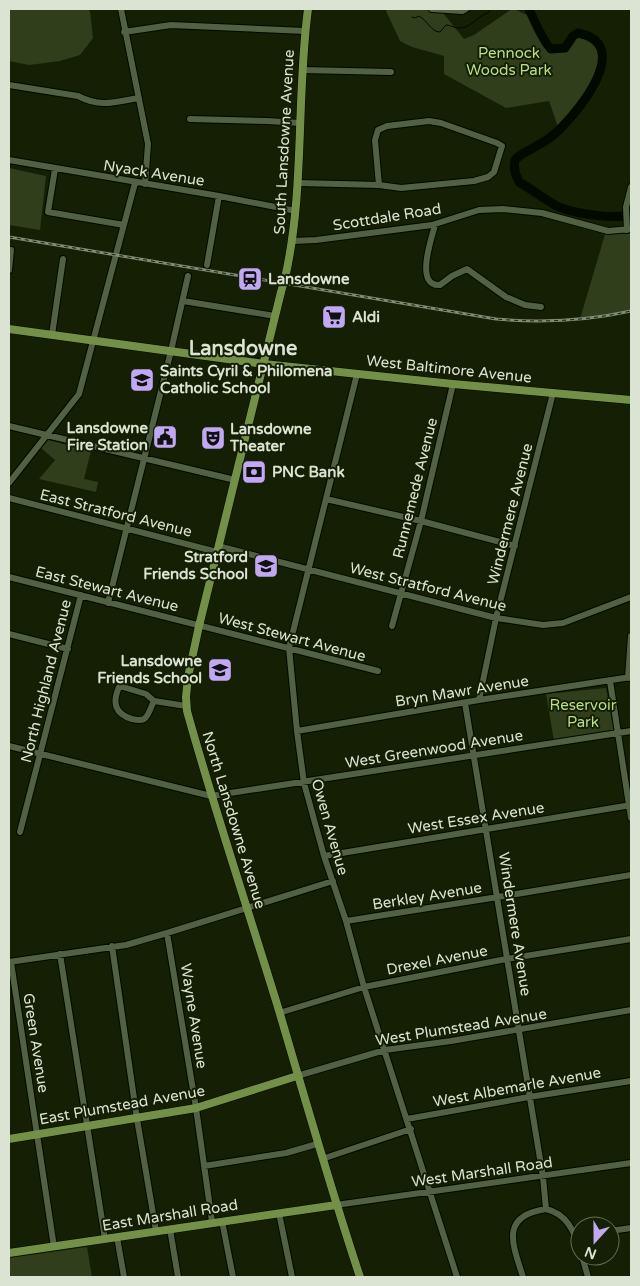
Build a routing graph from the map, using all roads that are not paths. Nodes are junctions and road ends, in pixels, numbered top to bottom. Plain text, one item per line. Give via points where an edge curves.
1 (121, 9) edge
2 (308, 9) edge
3 (432, 9) edge
4 (466, 9) edge
5 (124, 32) junction
6 (305, 32) junction
7 (302, 70) junction
8 (391, 72) dead end
9 (9, 85) edge
10 (139, 98) junction
11 (190, 119) dead end
12 (300, 123) junction
13 (9, 160) edge
14 (55, 169) junction
15 (135, 183) junction
16 (299, 183) junction
17 (145, 184) junction
18 (379, 185) junction
19 (631, 187) edge
20 (219, 196) junction
21 (296, 211) junction
22 (124, 225) junction
23 (435, 225) junction
24 (628, 228) edge
25 (293, 241) junction
26 (11, 250) dead end
27 (62, 259) dead end
28 (207, 265) dead end
29 (9, 270) edge
30 (188, 276) dead end
31 (183, 301) junction
32 (541, 307) dead end
33 (275, 316) junction
34 (9, 329) edge
35 (52, 335) junction
36 (94, 341) junction
37 (171, 351) junction
38 (264, 364) junction
39 (357, 374) junction
40 (453, 384) junction
41 (553, 393) junction
42 (631, 400) edge
43 (9, 426) edge
44 (47, 435) junction
45 (144, 458) junction
46 (235, 480) junction
47 (9, 482) edge
48 (9, 498) edge
49 (326, 499) junction
50 (421, 521) junction
51 (127, 530) junction
52 (515, 546) junction
53 (218, 549) junction
54 (308, 571) junction
55 (9, 577) edge
56 (402, 593) junction
57 (81, 596) junction
58 (631, 597) edge
59 (108, 603) junction
60 (496, 618) junction
61 (199, 626) junction
62 (392, 626) dead end
63 (9, 634) edge
64 (631, 636) edge
65 (289, 648) junction
66 (68, 649) junction
67 (378, 671) dead end
68 (630, 678) edge
69 (610, 681) junction
70 (479, 700) junction
71 (154, 701) junction
72 (466, 703) junction
73 (186, 706) junction
74 (297, 731) junction
75 (631, 731) edge
76 (618, 733) junction
77 (9, 746) edge
78 (41, 754) junction
79 (473, 756) junction
80 (304, 782) junction
81 (211, 796) junction
82 (630, 805) edge
83 (631, 818) edge
84 (487, 828) junction
85 (20, 832) dead end
86 (324, 856) junction
87 (631, 875) edge
88 (333, 881) junction
89 (498, 897) junction
90 (246, 908) junction
91 (346, 921) junction
92 (167, 934) junction
93 (631, 939) edge
94 (112, 946) junction
95 (60, 954) junction
96 (506, 959) junction
97 (10, 962) edge
98 (364, 987) junction
99 (631, 1010) edge
100 (280, 1013) junction
101 (519, 1030) junction
102 (385, 1050) junction
103 (297, 1076) junction
104 (631, 1080) edge
105 (529, 1097) junction
106 (196, 1108) junction
107 (137, 1119) junction
108 (408, 1119) junction
109 (87, 1127) junction
110 (411, 1129) junction
111 (37, 1134) junction
112 (9, 1139) edge
113 (317, 1144) junction
114 (322, 1159) junction
115 (631, 1163) edge
116 (204, 1166) junction
117 (543, 1176) junction
118 (430, 1192) junction
119 (336, 1205) junction
120 (546, 1209) junction
121 (279, 1213) junction
122 (222, 1221) junction
123 (212, 1222) junction
124 (570, 1226) edge
125 (170, 1229) junction
126 (156, 1230) junction
127 (117, 1237) junction
128 (105, 1239) junction
129 (54, 1247) junction
130 (9, 1253) edge
131 (124, 1277) edge
132 (178, 1277) edge
133 (233, 1277) edge
134 (292, 1277) edge
135 (360, 1277) edge
136 (457, 1277) edge
137 (523, 1277) edge

1 - 5 street
2 - 6 main road, South Lansdowne Avenue
3 - 4 street
5 - 6 street via 171,25
5 - 10 street
6 - 7 main road, South Lansdowne Avenue
7 - 8 street
7 - 12 main road, South Lansdowne Avenue
9 - 10 street via 78,96 97,104
10 - 17 street via 148,149
11 - 12 street
12 - 16 main road, South Lansdowne Avenue
13 - 14 street, Nyack Avenue
14 - 15 street, Nyack Avenue
14 - 22 street via 48,212
15 - 17 street, Nyack Avenue
15 - 22 street
16 - 18 street
16 - 21 main road, South Lansdowne Avenue
17 - 20 street, Nyack Avenue
18 - 18 street via 401,188 488,177 494,172 502,146 441,123 429,121 387,126 378,130 375,140
19 - 24 street via 627,201
20 - 21 street, Nyack Avenue
20 - 28 street
21 - 25 main road, South Lansdowne Avenue
22 - 36 street
23 - 24 street, Scottdale Road via 479,210 503,209 542,213 608,232
23 - 25 street, Scottdale Road
23 - 32 street via 425,265 432,283 440,285 467,268 506,297 525,306
25 - 33 main road, South Lansdowne Avenue, bridge
26 - 29 street
27 - 35 street
30 - 31 street
31 - 33 street
31 - 37 street
33 - 38 main road, South Lansdowne Avenue
34 - 35 main road, West Baltimore Avenue
35 - 36 main road, West Baltimore Avenue
36 - 37 main road, West Baltimore Avenue
36 - 44 street via 79,394
37 - 38 main road, West Baltimore Avenue
37 - 45 street
38 - 39 main road, West Baltimore Avenue
38 - 46 main road, North Lansdowne Avenue
39 - 40 main road, West Baltimore Avenue
39 - 49 street, Owen Avenue
40 - 41 main road, West Baltimore Avenue
40 - 50 street, Runnemede Avenue
41 - 42 main road, West Baltimore Avenue
41 - 52 street, Windermere Avenue
43 - 44 street
44 - 45 street
44 - 47 street
45 - 46 street
45 - 51 street
46 - 53 main road, North Lansdowne Avenue
48 - 51 street, East Stratford Avenue
49 - 50 street
49 - 54 street, Owen Avenue
50 - 52 street
50 - 56 street, Runnemede Avenue
51 - 53 street, East Stratford Avenue
51 - 59 street
52 - 60 street, Windermere Avenue
53 - 54 street, West Stratford Avenue
53 - 61 main road, North Lansdowne Avenue
54 - 56 street, West Stratford Avenue
54 - 65 street, Owen Avenue
55 - 57 street, East Stewart Avenue
56 - 60 street, West Stratford Avenue
56 - 62 street, Runnemede Avenue
57 - 59 street, East Stewart Avenue
57 - 66 street, North Highland Avenue
58 - 60 street, West Stratford Avenue via 563,623
59 - 61 street, East Stewart Avenue
60 - 70 street, Windermere Avenue
61 - 65 street, West Stewart Avenue
61 - 73 main road, North Lansdowne Avenue via 188,677
63 - 66 street
64 - 68 street
65 - 67 street, West Stewart Avenue
65 - 74 street, Owen Avenue
66 - 78 street, North Highland Avenue
68 - 69 street, Bryn Mawr Avenue
69 - 70 street, Bryn Mawr Avenue
69 - 76 street
70 - 72 street, Bryn Mawr Avenue
71 - 71 street via 146,694 119,687 115,702 119,712 137,720 147,716
71 - 73 street
72 - 74 street, Bryn Mawr Avenue
72 - 79 street, Windermere Avenue
73 - 81 main road, North Lansdowne Avenue
74 - 80 street, Owen Avenue
75 - 76 street, West Greenwood Avenue
76 - 79 street, West Greenwood Avenue
76 - 82 street
77 - 78 street
78 - 81 street
78 - 85 street, North Highland Avenue
79 - 80 street, West Greenwood Avenue
79 - 84 street, Windermere Avenue
80 - 81 street, West Greenwood Avenue
80 - 86 street, Owen Avenue
81 - 90 main road, North Lansdowne Avenue
82 - 83 street
82 - 84 street, West Essex Avenue
84 - 86 street, West Essex Avenue
84 - 89 street, Windermere Avenue
86 - 88 street, Owen Avenue
87 - 89 street, Berkley Avenue
88 - 90 street
88 - 91 street, Owen Avenue
89 - 91 street, Berkley Avenue
89 - 96 street, Windermere Avenue
90 - 92 street
90 - 100 main road, North Lansdowne Avenue
91 - 98 street, Owen Avenue
92 - 94 street
92 - 106 street, Wayne Avenue
93 - 96 street, Drexel Avenue
94 - 95 street
94 - 107 street
95 - 97 street
95 - 109 street
96 - 98 street, Drexel Avenue
96 - 101 street, Windermere Avenue
97 - 111 street, Green Avenue
98 - 100 street, Drexel Avenue
98 - 102 street, Owen Avenue
99 - 101 street, West Plumstead Avenue
100 - 103 main road, North Lansdowne Avenue
101 - 102 street, West Plumstead Avenue
101 - 105 street, Windermere Avenue
102 - 103 street, West Plumstead Avenue
102 - 108 street, Owen Avenue
103 - 106 main road, East Plumstead Avenue
103 - 113 main road, North Lansdowne Avenue
104 - 105 street, West Albemarle Avenue
105 - 108 street, West Albemarle Avenue
105 - 117 street, Windermere Avenue
106 - 107 main road, East Plumstead Avenue
106 - 116 street, Wayne Avenue
107 - 109 main road, East Plumstead Avenue
107 - 126 street
108 - 110 street, Owen Avenue
109 - 111 main road, East Plumstead Avenue
109 - 128 street
110 - 114 street
110 - 118 street, Owen Avenue
111 - 112 main road, East Plumstead Avenue
111 - 129 street, Green Avenue
113 - 114 main road, North Lansdowne Avenue
113 - 116 street via 286,1153
114 - 119 main road, North Lansdowne Avenue
115 - 117 street, West Marshall Road
116 - 123 street, Wayne Avenue
117 - 118 street, West Marshall Road
117 - 120 street, Windermere Avenue
118 - 119 street, West Marshall Road
118 - 136 street, Owen Avenue
119 - 121 main road, East Marshall Road
119 - 135 main road, North Lansdowne Avenue
120 - 124 street via 557,1213
120 - 137 street via 526,1215 513,1232 512,1245
121 - 122 main road, East Marshall Road
121 - 134 street
122 - 123 main road, East Marshall Road
122 - 133 street
123 - 125 main road, East Marshall Road
125 - 126 main road, East Marshall Road
125 - 132 street
126 - 127 main road, East Marshall Road
127 - 128 main road, East Marshall Road
127 - 131 street
128 - 129 main road, East Marshall Road
129 - 130 main road, East Marshall Road

